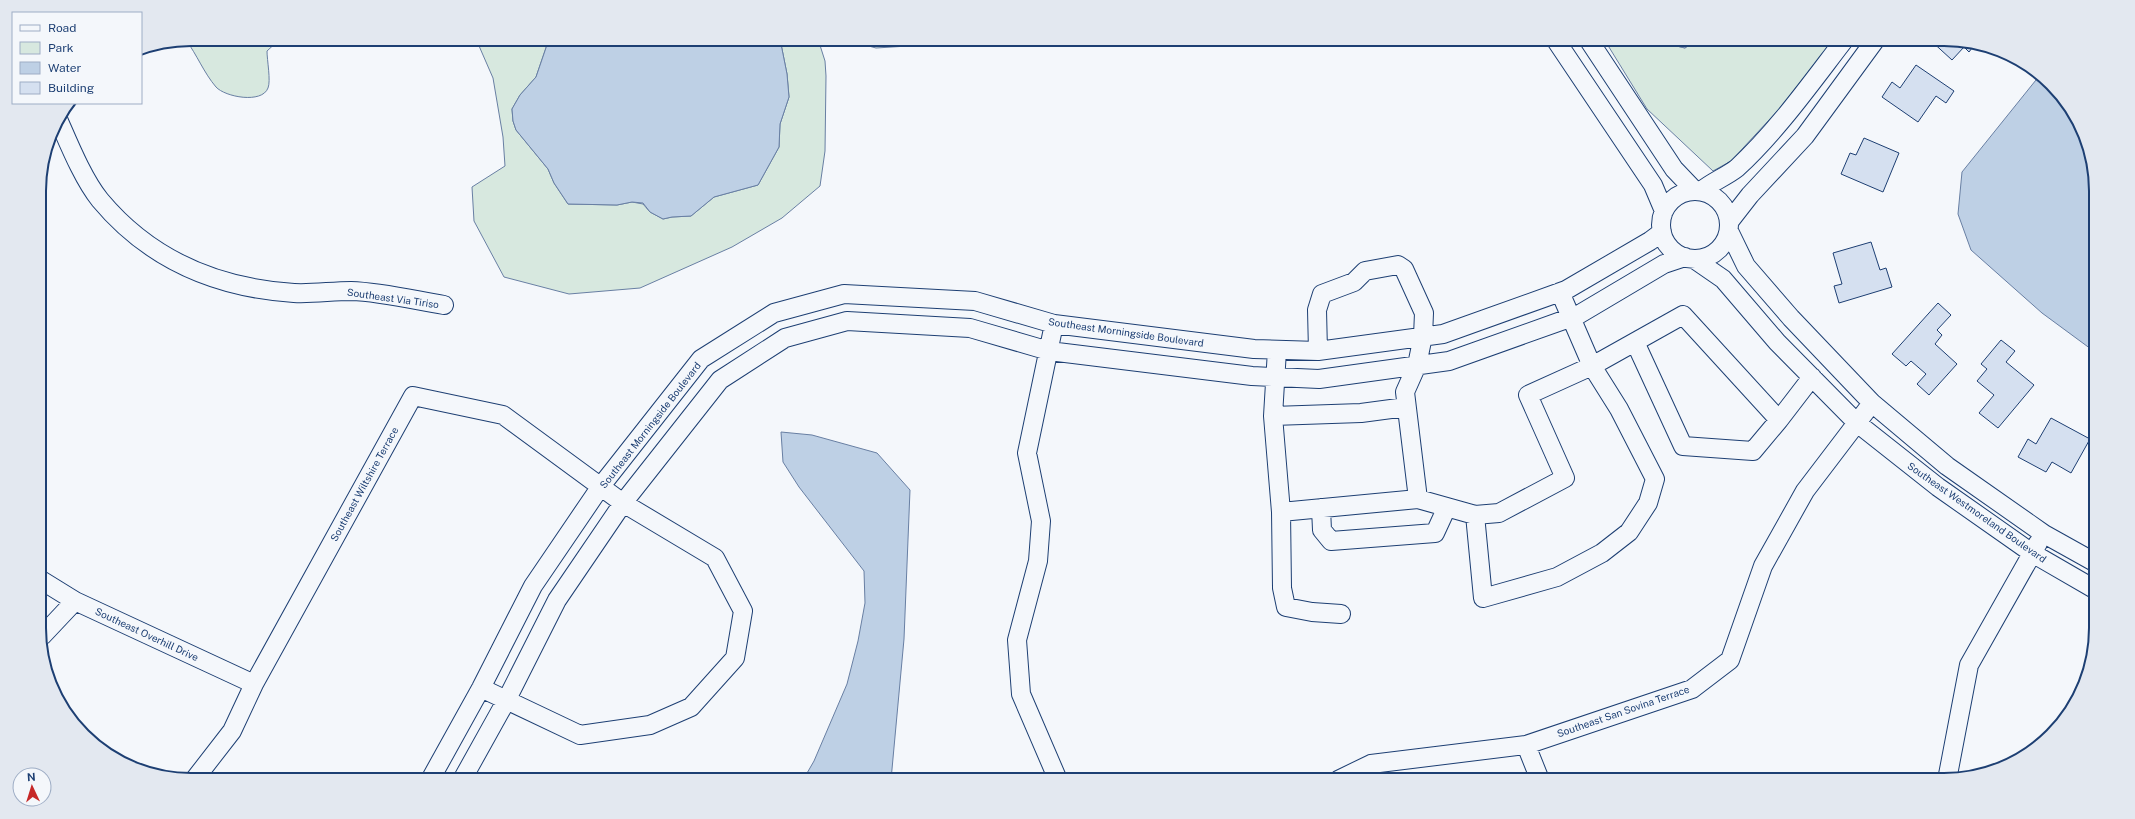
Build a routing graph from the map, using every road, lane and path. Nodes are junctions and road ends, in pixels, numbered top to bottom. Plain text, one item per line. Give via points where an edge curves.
1 (1560, 46) edge
2 (1593, 46) edge
3 (1839, 46) edge
4 (1871, 46) edge
5 (61, 126) edge
6 (1698, 191) junction
7 (1664, 211) junction
8 (1729, 226) junction
9 (1662, 232) junction
10 (1690, 258) junction
11 (1560, 292) junction
12 (844, 294) junction
13 (444, 305) dead end
14 (1572, 317) junction
15 (846, 321) junction
16 (1054, 324) junction
17 (1423, 336) junction
18 (1635, 342) junction
19 (1277, 350) junction
20 (1048, 351) junction
21 (1318, 351) junction
22 (1417, 365) junction
23 (1592, 366) junction
24 (1274, 377) junction
25 (1812, 377) junction
26 (1872, 403) junction
27 (1406, 407) junction
28 (1273, 416) junction
29 (1779, 420) junction
30 (1857, 423) junction
31 (601, 486) junction
32 (1418, 499) junction
33 (623, 503) junction
34 (1447, 507) junction
35 (1321, 508) junction
36 (1281, 512) junction
37 (1475, 515) junction
38 (2044, 534) junction
39 (2032, 553) junction
40 (2089, 559) edge
41 (46, 583) edge
42 (2089, 586) edge
43 (75, 601) junction
44 (1341, 614) dead end
45 (46, 632) edge
46 (254, 684) junction
47 (482, 688) junction
48 (506, 701) junction
49 (1526, 745) junction
50 (199, 773) edge
51 (434, 773) edge
52 (466, 773) edge
53 (1055, 773) edge
54 (1352, 773) edge
55 (1537, 773) edge
56 (1948, 773) edge

1 - 7 street via 1653,185
2 - 6 street via 1674,169
3 - 6 street via 1782,119 1736,169
4 - 8 street via 1805,136 1750,195
5 - 13 street, Southeast Via Tiriso via 77,161 100,200 144,243 190,270 234,285 294,293 352,291
6 - 7 street via 1681,194 1673,199
6 - 8 street via 1718,200 1724,207
7 - 9 street
8 - 10 street via 1726,238 1717,251 1706,256
8 - 26 street, Southeast Westmoreland Boulevard via 1746,266 1791,318
9 - 10 street via 1671,249
9 - 11 street, Southeast Morningside Boulevard
10 - 14 street via 1664,264
10 - 25 street, Southeast Westmoreland Boulevard via 1724,279 1777,342
11 - 14 street
11 - 17 street, Southeast Morningside Boulevard via 1443,334
12 - 15 street
12 - 16 street, Southeast Morningside Boulevard via 975,301
12 - 31 street, Southeast Morningside Boulevard via 774,313 701,359
14 - 22 street via 1449,361
14 - 23 street
15 - 20 street via 970,328
15 - 33 street via 785,338 720,380
16 - 19 street, Southeast Morningside Boulevard
16 - 20 street
17 - 21 street, Southeast Morningside Boulevard
17 - 21 street via 1424,313 1404,269 1398,265 1365,271 1354,282 1322,294 1317,310
17 - 22 street
18 - 23 street
18 - 29 street via 1683,315
18 - 29 street via 1683,446 1753,451
19 - 21 street, Southeast Morningside Boulevard
19 - 24 street
20 - 24 street
20 - 53 street via 1027,453 1041,521 1038,561 1018,640 1021,694
22 - 24 street via 1319,379
22 - 27 street via 1405,392
23 - 37 street via 1528,395 1564,478 1499,512
23 - 37 street via 1619,409 1655,479 1648,504 1629,532 1602,553 1557,577 1483,598
24 - 28 street
25 - 29 street
25 - 30 street, Southeast Westmoreland Boulevard
26 - 30 street, Southeast San Sovina Terrace
26 - 38 street, Southeast Westmoreland Boulevard via 1947,466
27 - 28 street via 1361,413
27 - 32 street
28 - 36 street
30 - 39 street, Southeast Westmoreland Boulevard via 1938,487
30 - 49 street, Southeast San Sovina Terrace via 1805,491 1763,566 1730,660 1692,688
31 - 33 street, Southeast Wiltshire Terrace
31 - 46 street, Southeast Wiltshire Terrace via 503,415 413,396
31 - 47 street, Southeast Morningside Boulevard via 534,586
32 - 34 street
32 - 35 street
33 - 48 street via 558,600
33 - 48 street, Southeast Wiltshire Terrace via 715,558 743,611 735,658 691,708 650,725 580,735
34 - 35 street via 1435,534 1331,541 1322,530
34 - 37 street
35 - 36 street
36 - 44 street via 1282,588 1286,607
38 - 39 street
38 - 40 street, Southeast Westmoreland Boulevard
39 - 42 street, Southeast Westmoreland Boulevard
39 - 56 street via 1969,665
41 - 43 street, Southeast Overhill Drive
43 - 45 street
43 - 46 street, Southeast Overhill Drive
46 - 50 street, Southeast Wiltshire Terrace via 232,731
47 - 48 street, Southeast Wiltshire Terrace
47 - 51 street, Southeast Morningside Boulevard
48 - 52 street
49 - 54 street, Southeast San Sovina Terrace via 1371,764
49 - 55 street

